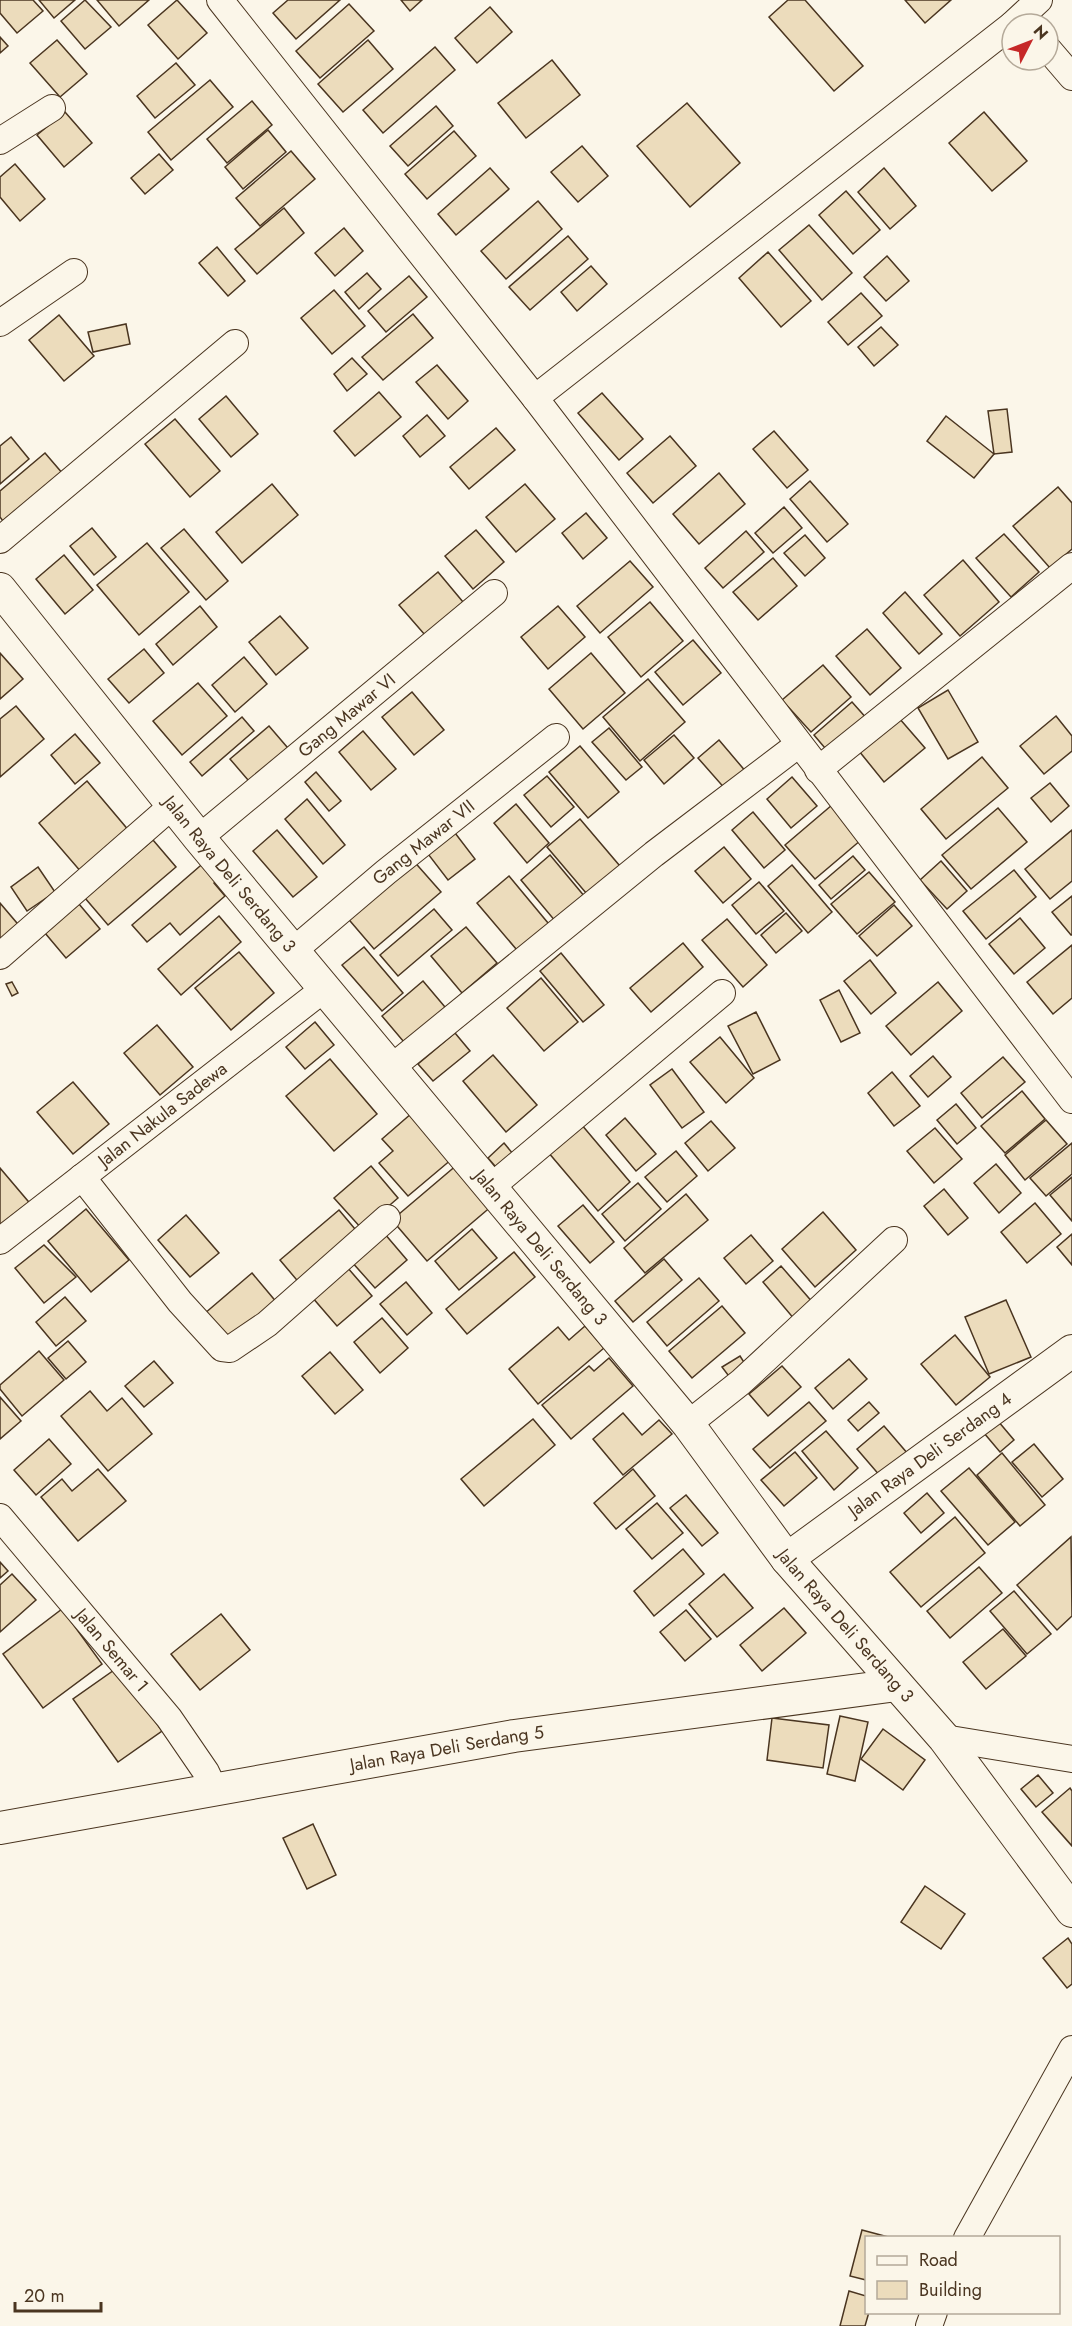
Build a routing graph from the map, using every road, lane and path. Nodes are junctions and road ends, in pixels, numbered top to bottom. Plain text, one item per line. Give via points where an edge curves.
1 (220, 0) edge
2 (1000, 34) edge
3 (1060, 63) edge
4 (1072, 77) edge
5 (52, 108) dead end
6 (0, 141) edge
7 (74, 272) dead end
8 (0, 323) edge
9 (235, 343) dead end
10 (535, 398) junction
11 (0, 540) edge
12 (1072, 566) edge
13 (0, 589) edge
14 (494, 593) dead end
15 (556, 737) dead end
16 (799, 744) junction
17 (818, 770) junction
18 (172, 805) junction
19 (199, 838) junction
20 (293, 951) junction
21 (0, 956) edge
22 (324, 989) junction
23 (722, 993) dead end
24 (391, 1068) junction
25 (1072, 1100) edge
26 (82, 1177) junction
27 (491, 1187) junction
28 (387, 1218) dead end
29 (894, 1240) dead end
30 (0, 1241) edge
31 (1072, 1351) edge
32 (688, 1424) junction
33 (0, 1517) edge
34 (787, 1559) junction
35 (897, 1684) junction
36 (944, 1738) junction
37 (1072, 1759) edge
38 (210, 1782) junction
39 (0, 1828) edge
40 (1072, 1911) edge
41 (1072, 2049) edge
42 (968, 2236) edge

1 - 10 street
2 - 10 street
3 - 4 street
5 - 6 street
7 - 8 street
9 - 11 street
10 - 16 street
12 - 17 street
13 - 18 street, Jalan Raya Deli Serdang 3
14 - 19 street, Gang Mawar VI
15 - 20 street, Gang Mawar VII
16 - 17 street
16 - 24 street via 600,898
17 - 25 street
18 - 19 street, Jalan Raya Deli Serdang 3
18 - 21 street
19 - 20 street, Jalan Raya Deli Serdang 3
20 - 22 street, Jalan Raya Deli Serdang 3
22 - 24 street, Jalan Raya Deli Serdang 3
22 - 26 street, Jalan Nakula Sadewa
23 - 27 street
24 - 27 street, Jalan Raya Deli Serdang 3
26 - 28 street via 180,1302 222,1348 230,1349 267,1324
26 - 30 street, Jalan Nakula Sadewa
27 - 32 street, Jalan Raya Deli Serdang 3
29 - 32 street via 741,1382
31 - 34 street, Jalan Raya Deli Serdang 4
32 - 34 street, Jalan Raya Deli Serdang 3
33 - 38 street, Jalan Semar 1 via 169,1718
34 - 35 street, Jalan Raya Deli Serdang 3
35 - 36 street, Jalan Raya Deli Serdang 3
35 - 38 street, Jalan Raya Deli Serdang 5
36 - 37 street
36 - 40 street, Jalan Raya Deli Serdang 3
38 - 39 street, Jalan Raya Deli Serdang 5
41 - 42 street

